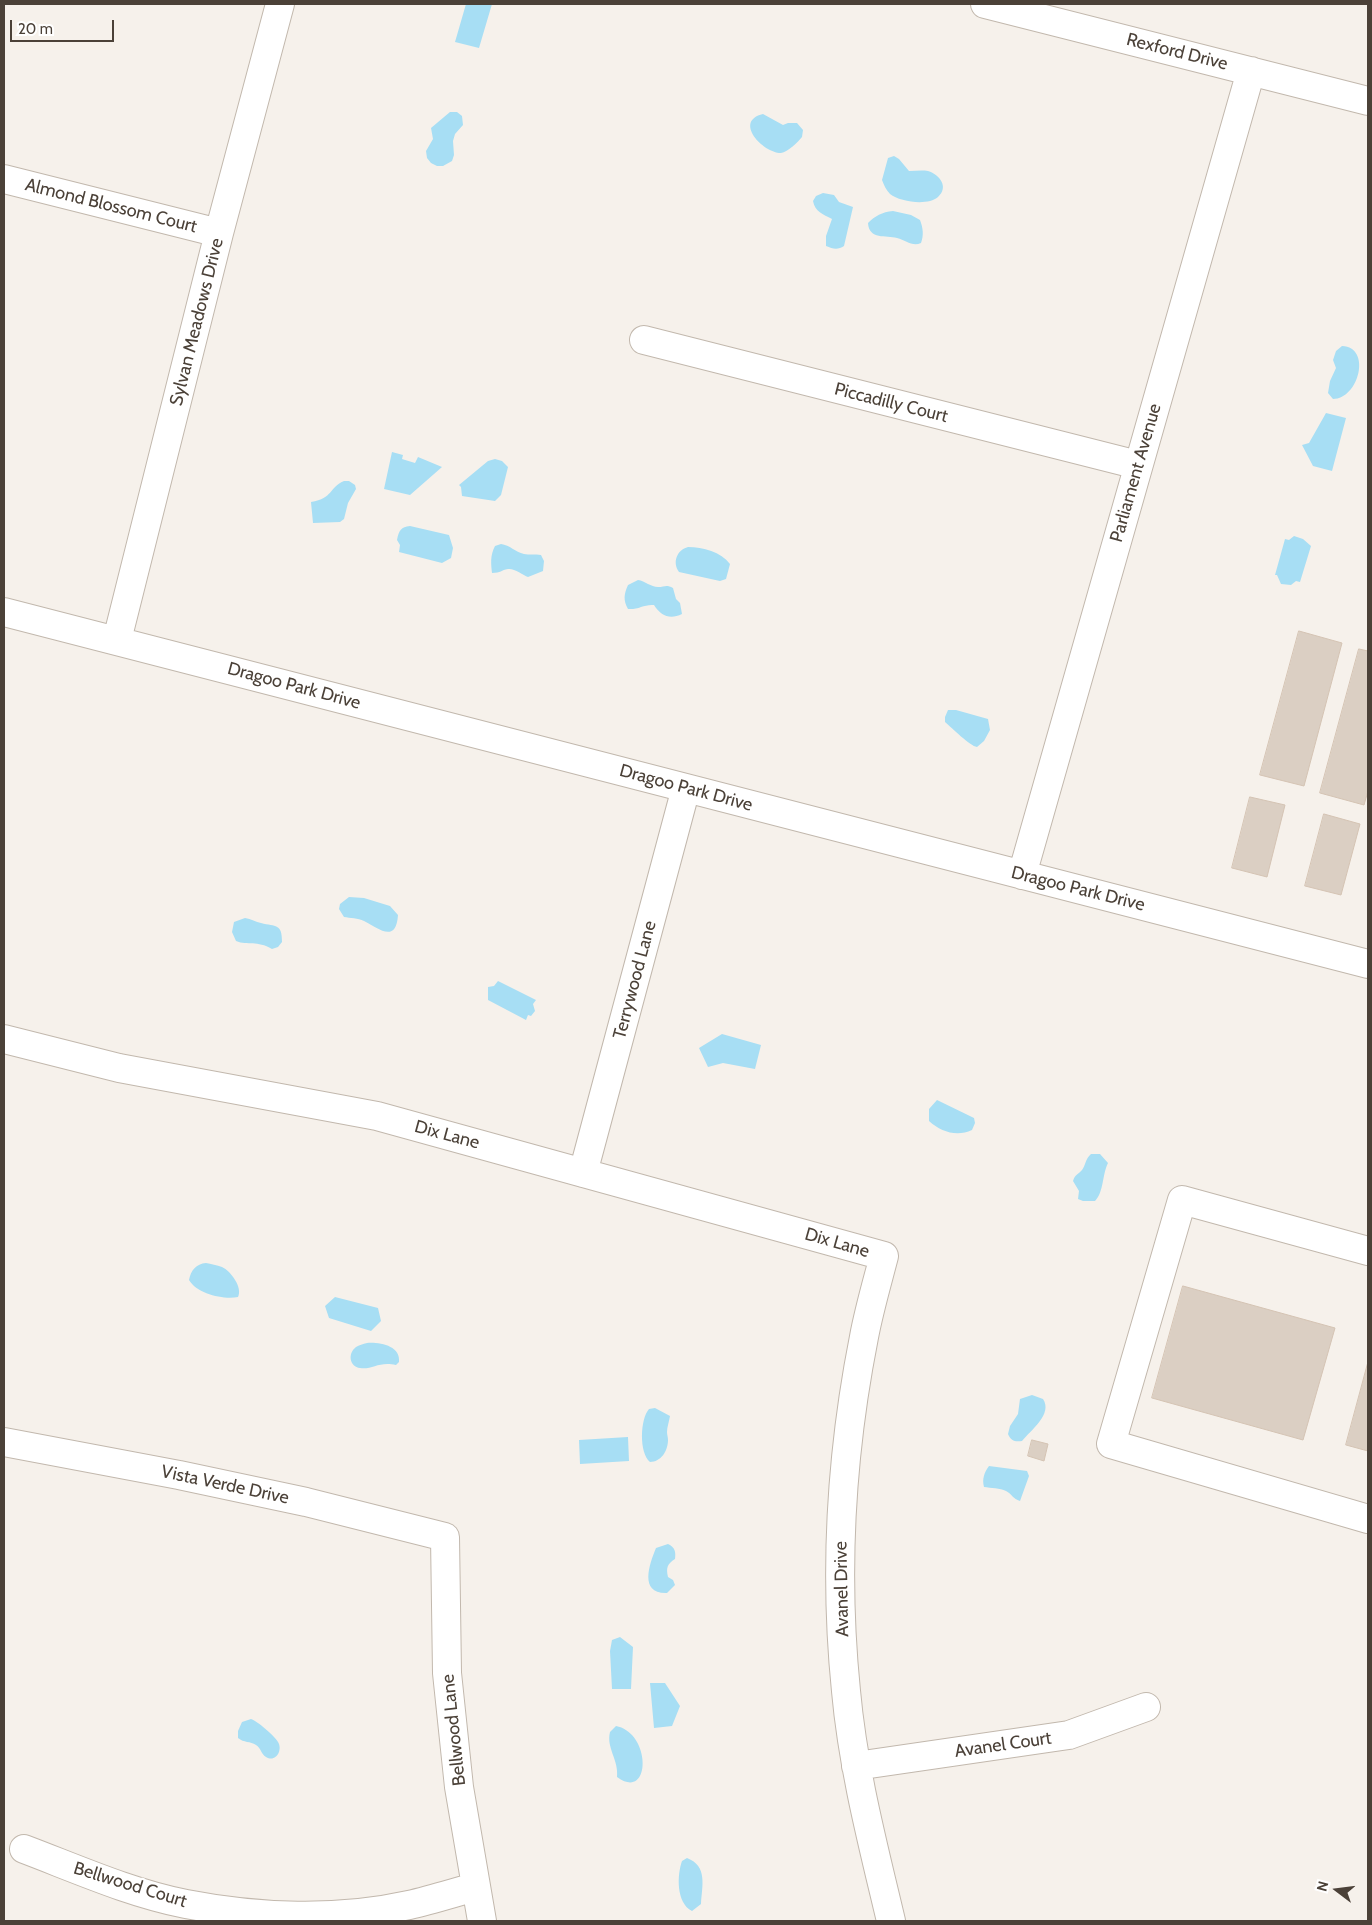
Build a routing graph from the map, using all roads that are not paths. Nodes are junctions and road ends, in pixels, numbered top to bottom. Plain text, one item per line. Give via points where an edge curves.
1 (280, 4) edge
2 (985, 4) edge
3 (1251, 71) junction
4 (1368, 101) edge
5 (4, 180) edge
6 (219, 233) junction
7 (644, 340) dead end
8 (1138, 465) junction
9 (4, 612) edge
10 (117, 640) junction
11 (686, 788) junction
12 (1022, 875) junction
13 (1368, 964) edge
14 (4, 1039) edge
15 (583, 1173) junction
16 (1368, 1251) edge
17 (884, 1256) joint
18 (4, 1442) edge
19 (1368, 1519) edge
20 (444, 1537) joint
21 (1146, 1708) dead end
22 (856, 1766) junction
23 (24, 1849) dead end
24 (475, 1887) junction
25 (482, 1921) edge
26 (891, 1921) edge

1 - 6 street, Sylvan Meadows Drive
2 - 3 street, Rexford Drive
3 - 4 street, Rexford Drive
3 - 8 street, Parliament Avenue
5 - 6 street, Almond Blossom Court
6 - 10 street, Sylvan Meadows Drive
7 - 8 street, Piccadilly Court
8 - 12 street, Parliament Avenue
9 - 10 street, Dragoo Park Drive
10 - 11 street, Dragoo Park Drive
11 - 12 street, Dragoo Park Drive
11 - 15 street, Terrywood Lane
12 - 13 street, Dragoo Park Drive
14 - 15 street, Dix Lane via 119,1068 377,1116
15 - 17 street, Dix Lane
16 - 19 street via 1182,1200 1111,1444
17 - 22 street, Avanel Drive via 864,1337 850,1420 841,1519 840,1601 846,1692
18 - 20 street, Vista Verde Drive via 306,1502
20 - 24 street, Bellwood Lane via 448,1673 459,1786
21 - 22 street, Avanel Court via 1069,1735
22 - 26 street, Avanel Drive
23 - 24 street, Bellwood Court via 122,1886 185,1904 241,1912 296,1916 353,1913 409,1905
24 - 25 street, Bellwood Lane

